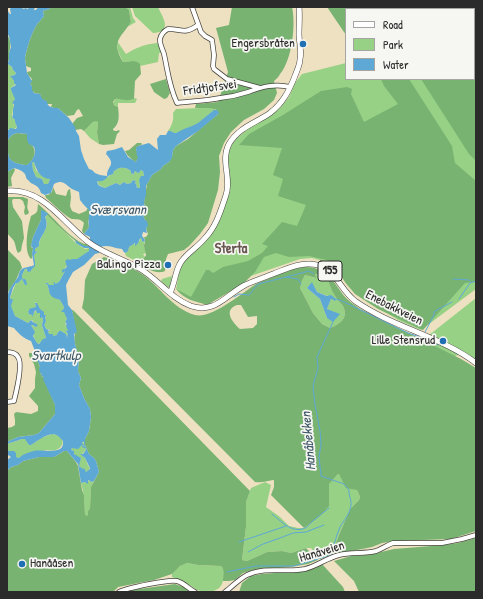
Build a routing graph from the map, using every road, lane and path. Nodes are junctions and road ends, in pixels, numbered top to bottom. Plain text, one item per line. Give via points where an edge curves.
1 (192, 7) edge
2 (298, 7) edge
3 (198, 25) junction
4 (290, 87) junction
5 (260, 88) junction
6 (7, 191) edge
7 (170, 293) junction
8 (7, 352) edge
9 (476, 363) edge
10 (7, 402) edge
11 (476, 535) edge
12 (119, 592) edge
13 (195, 592) edge
14 (225, 592) edge

1 - 3 street
2 - 4 main road via 300,59
3 - 5 street via 202,34 212,40 214,69 227,79
3 - 5 street, Fridtjofsvei via 180,32 168,29 161,37 170,87 177,103 222,98
4 - 5 street, Fridtjofsvei via 276,85
4 - 7 main road via 276,108 246,127 229,144 225,159 228,187 217,218 206,237 180,263
6 - 7 main road, Enebakkveien / 155 via 24,192 39,198 97,248 141,270
7 - 9 main road, Enebakkveien / 155 via 190,305 210,307 256,280 297,265 317,264 328,269 346,292 365,307 392,322 456,348
8 - 10 street via 17,355 20,364 14,401
11 - 14 street, Hanåveien via 442,543 393,543 375,551 338,555 303,569 261,571 246,576
12 - 13 street via 173,580

